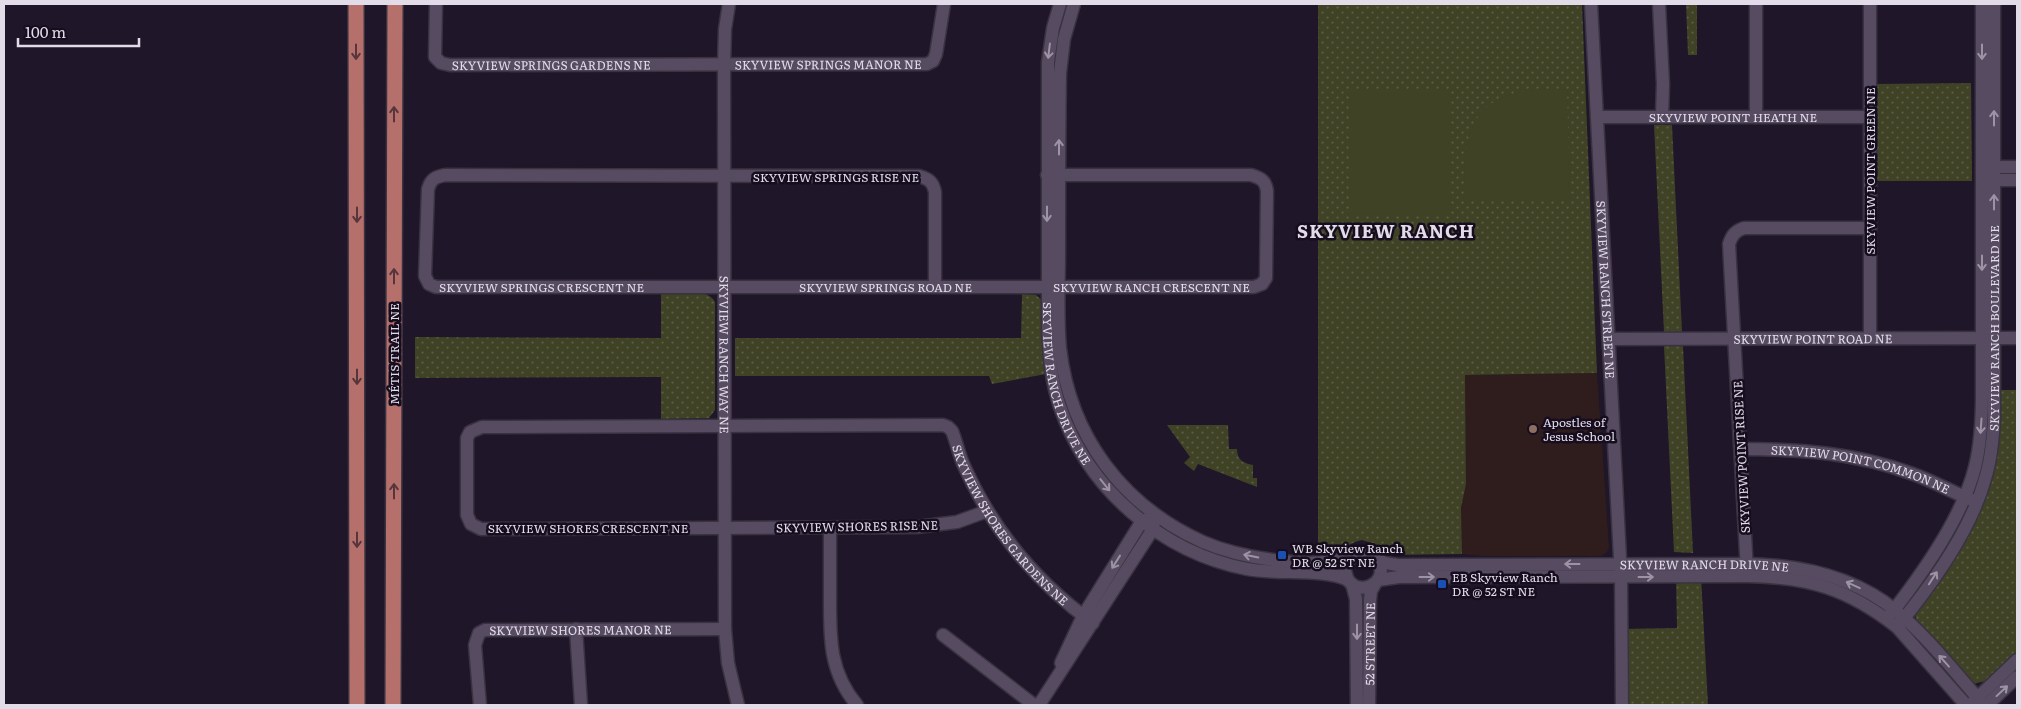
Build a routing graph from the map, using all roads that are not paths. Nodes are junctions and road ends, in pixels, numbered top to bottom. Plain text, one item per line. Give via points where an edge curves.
1 (356, 4) edge
2 (395, 4) edge
3 (436, 4) edge
4 (729, 4) edge
5 (944, 4) edge
6 (1060, 4) edge
7 (1074, 4) edge
8 (1591, 4) edge
9 (1659, 4) edge
10 (1756, 4) edge
11 (1870, 4) edge
12 (1982, 4) edge
13 (1994, 4) edge
14 (724, 66) junction
15 (1756, 117) junction
16 (1597, 118) junction
17 (1662, 118) junction
18 (1870, 118) junction
19 (2017, 167) edge
20 (1988, 173) junction
21 (1053, 175) junction
22 (724, 176) junction
23 (2017, 180) edge
24 (1870, 228) junction
25 (724, 287) junction
26 (935, 287) junction
27 (1053, 287) junction
28 (1734, 338) junction
29 (1870, 338) junction
30 (1988, 338) junction
31 (2017, 338) edge
32 (1609, 339) junction
33 (725, 427) junction
34 (1741, 448) junction
35 (1964, 496) junction
36 (1977, 501) junction
37 (987, 511) junction
38 (1155, 515) junction
39 (1142, 521) junction
40 (725, 528) junction
41 (830, 528) junction
42 (1153, 529) junction
43 (1351, 557) junction
44 (1376, 558) junction
45 (1747, 570) junction
46 (1621, 571) junction
47 (394, 575) junction
48 (1350, 582) junction
49 (1376, 582) junction
50 (1891, 614) junction
51 (1088, 619) junction
52 (1901, 623) junction
53 (576, 629) junction
54 (725, 629) junction
55 (943, 635) dead end
56 (2017, 660) edge
57 (2017, 677) edge
58 (1977, 704) edge
59 (357, 705) edge
60 (393, 705) edge
61 (398, 705) edge
62 (480, 705) edge
63 (581, 705) edge
64 (738, 705) edge
65 (857, 705) edge
66 (1034, 705) edge
67 (1039, 705) edge
68 (1357, 705) edge
69 (1369, 705) edge
70 (1622, 705) edge

1 -> 59 main road
47 -> 2 main road, MÉTIS TRAIL NE
3 - 14 street, SKYVIEW SPRINGS GARDENS NE via 435,57 450,65
4 - 14 street, SKYVIEW RANCH WAY NE
5 - 14 street, SKYVIEW SPRINGS MANOR NE via 936,54 927,64
6 -> 21 street, SKYVIEW RANCH DRIVE NE via 1048,62
21 -> 7 street, SKYVIEW RANCH DRIVE NE via 1061,55
8 - 16 street, SKYVIEW RANCH STREET NE
9 - 17 street
10 - 15 street
11 - 18 street, SKYVIEW POINT GREEN NE
12 -> 20 street, SKYVIEW RANCH BOULEVARD NE
20 -> 13 street, SKYVIEW RANCH BOULEVARD NE
14 - 22 street, SKYVIEW RANCH WAY NE
15 - 17 street, SKYVIEW POINT HEATH NE
15 - 18 street, SKYVIEW POINT HEATH NE
16 - 17 street, SKYVIEW POINT HEATH NE
16 - 32 street, SKYVIEW RANCH STREET NE
18 - 24 street, SKYVIEW POINT GREEN NE
19 - 20 street
20 - 23 street
20 - 30 street, SKYVIEW RANCH BOULEVARD NE
21 - 27 street, SKYVIEW RANCH DRIVE NE
21 - 27 street, SKYVIEW RANCH CRESCENT NE via 1252,175 1260,177 1268,191 1267,270 1262,284 1254,287
22 - 25 street, SKYVIEW RANCH WAY NE
22 - 25 street, SKYVIEW SPRINGS CRESCENT NE via 436,176 428,189 425,276 429,284 436,287
22 - 26 street, SKYVIEW SPRINGS RISE NE via 928,178 935,192
24 - 28 street, SKYVIEW POINT RISE NE via 1736,230 1729,244
24 - 29 street, SKYVIEW POINT GREEN NE
25 - 26 street, SKYVIEW SPRINGS ROAD NE
25 - 33 street, SKYVIEW RANCH WAY NE
26 - 27 street, SKYVIEW SPRINGS ROAD NE
27 - 38 street, SKYVIEW RANCH DRIVE NE via 1065,377 1077,417 1109,470 1135,499
27 -> 39 street, SKYVIEW RANCH DRIVE NE via 1048,350 1057,396 1067,425 1083,456 1106,487
28 - 29 street, SKYVIEW POINT ROAD NE
28 - 32 street, SKYVIEW POINT ROAD NE
28 - 34 street, SKYVIEW POINT RISE NE
29 - 30 street, SKYVIEW POINT ROAD NE
30 - 31 street, SKYVIEW POINT ROAD NE
30 -> 35 street, SKYVIEW RANCH BOULEVARD NE via 1980,443
30 - 36 street, SKYVIEW RANCH BOULEVARD NE via 1993,439 1985,481
32 - 46 street, SKYVIEW RANCH STREET NE
33 - 37 street, SKYVIEW SHORES GARDENS NE via 943,425 952,431 964,466
33 - 40 street, SKYVIEW RANCH WAY NE
33 - 40 street, SKYVIEW SHORES CRESCENT NE via 475,428 468,438 467,515 471,524 481,529
34 - 35 street, SKYVIEW POINT COMMON NE via 1842,454 1914,474
34 - 45 street, SKYVIEW POINT RISE NE
35 - 36 street, SKYVIEW POINT COMMON NE
35 - 50 street, SKYVIEW RANCH BOULEVARD NE via 1957,515
52 -> 36 street, SKYVIEW RANCH BOULEVARD NE via 1955,544
37 - 41 street, SKYVIEW SHORES RISE NE via 938,526
37 - 51 street, SKYVIEW SHORES GARDENS NE via 1033,572
38 - 39 street
38 - 42 street
43 -> 38 street, SKYVIEW RANCH DRIVE NE via 1329,562 1250,557 1188,535
39 - 42 street, SKYVIEW RANCH DRIVE NE
39 -> 51 street
40 - 41 street, SKYVIEW SHORES RISE NE
40 - 54 street, SKYVIEW RANCH WAY NE
41 - 65 street via 832,653 839,676
42 - 48 street, SKYVIEW RANCH DRIVE NE via 1187,549 1226,564 1266,572 1334,574
42 - 51 street
43 - 44 street via 1366,553
43 - 48 street via 1346,566
46 -> 44 street, SKYVIEW RANCH DRIVE NE via 1398,565
44 - 49 street via 1381,568
45 - 46 street, SKYVIEW RANCH DRIVE NE
45 - 50 street, SKYVIEW RANCH DRIVE NE via 1817,584
49 -> 46 street, SKYVIEW RANCH DRIVE NE via 1399,576
46 - 70 street, SKYVIEW RANCH STREET NE
47 - 60 main road, MÉTIS TRAIL NE
47 - 61 main road
48 - 49 street via 1366,588
48 -> 68 street, 52 STREET NE via 1356,599
49 - 69 street, 52 STREET NE via 1370,600
50 - 52 street, SKYVIEW RANCH DRIVE NE
51 - 67 street via 1069,661
52 - 58 street, SKYVIEW RANCH DRIVE NE
53 - 54 street, SKYVIEW SHORES MANOR NE
53 - 62 street, SKYVIEW SHORES MANOR NE via 493,629 479,633 475,644
53 - 63 street
54 - 64 street, SKYVIEW RANCH WAY NE via 728,663
55 - 66 street
56 - 58 street
58 -> 57 street

